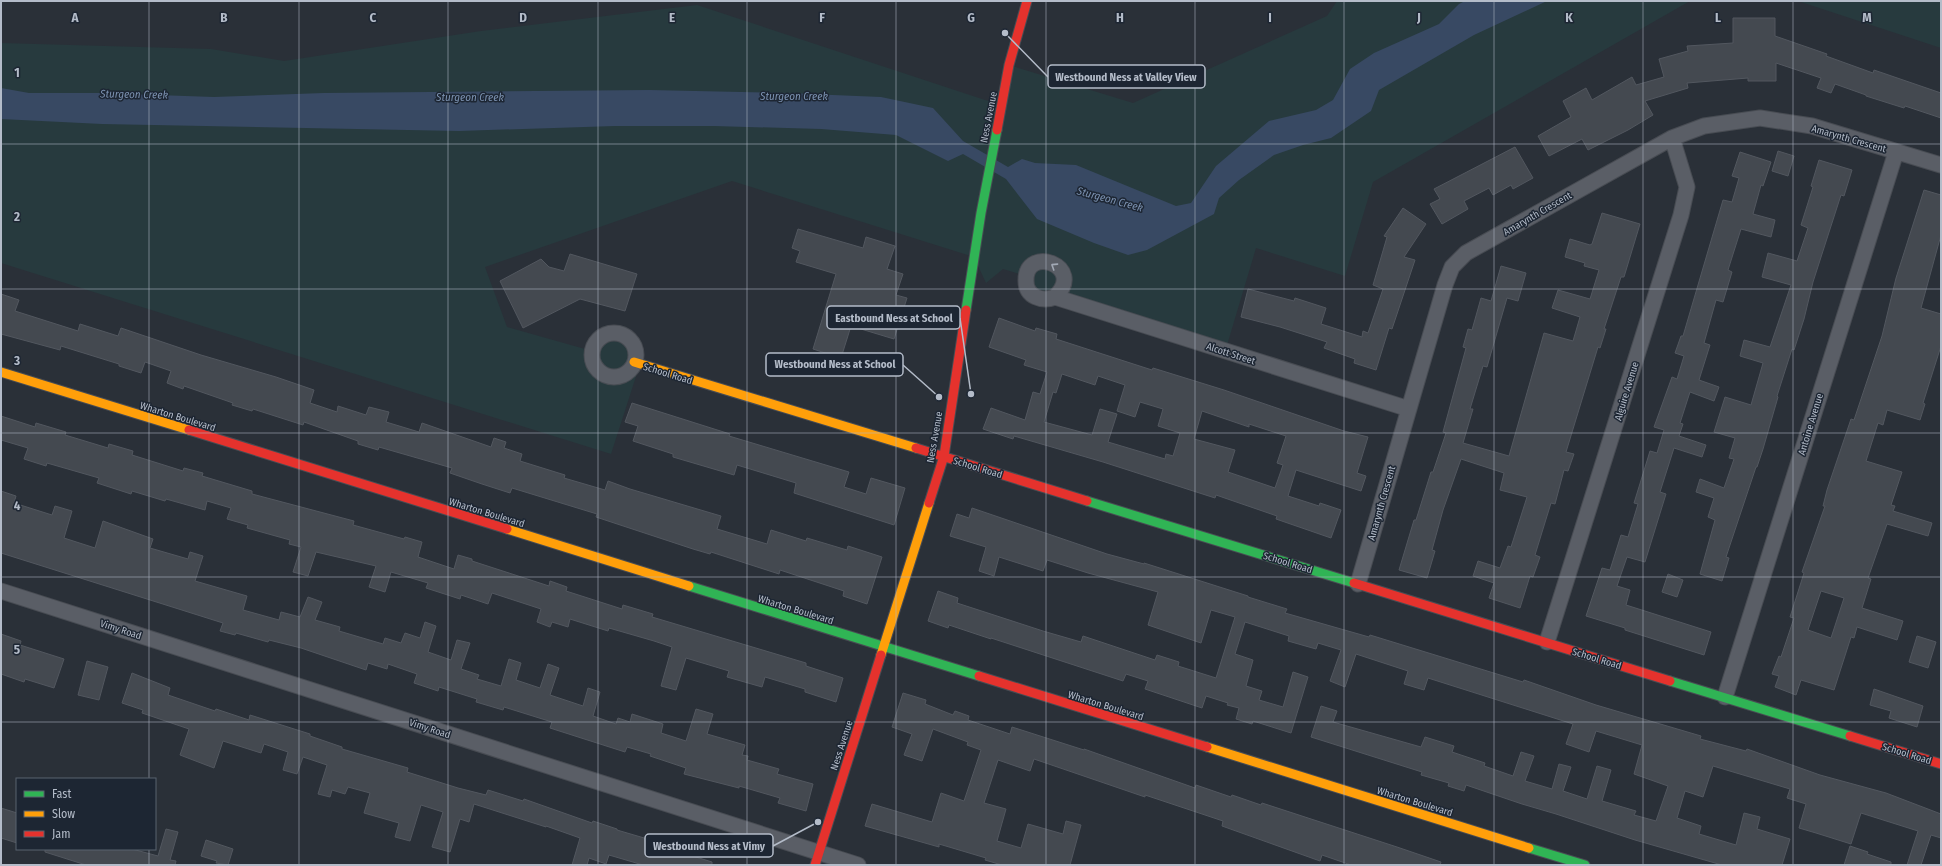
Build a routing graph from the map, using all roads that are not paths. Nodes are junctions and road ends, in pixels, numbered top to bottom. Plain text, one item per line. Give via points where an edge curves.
1 (1027, 1) edge
2 (1672, 138) junction
3 (1896, 152) junction
4 (1941, 165) edge
5 (1055, 297) dead end
6 (634, 362) dead end
7 (1, 372) edge
8 (1408, 409) junction
9 (944, 456) junction
10 (1358, 584) junction
11 (1, 591) edge
12 (1547, 642) junction
13 (883, 647) junction
14 (1725, 697) junction
15 (1941, 764) edge
16 (817, 859) edge
17 (858, 865) edge
18 (1585, 865) edge

1 - 9 street, Ness Avenue via 1009,65 981,213
2 - 3 street, Amarynth Crescent via 1704,126 1760,118 1812,126
2 - 8 street, Amarynth Crescent via 1466,253 1452,267
2 - 12 street, Alguire Avenue via 1687,187 1682,215
3 - 4 street, Amarynth Crescent
3 - 14 street, Antoine Avenue
5 - 8 street, Alcott Street
6 - 9 street, School Road
7 - 13 street, Wharton Boulevard
8 - 10 street, Amarynth Crescent
9 - 10 street, School Road
9 - 13 street, Ness Avenue
10 - 12 street, School Road
11 - 16 street, Vimy Road
12 - 14 street, School Road
13 - 16 street, Ness Avenue
13 - 18 street, Wharton Boulevard
14 - 15 street, School Road
16 - 17 street, Vimy Road

